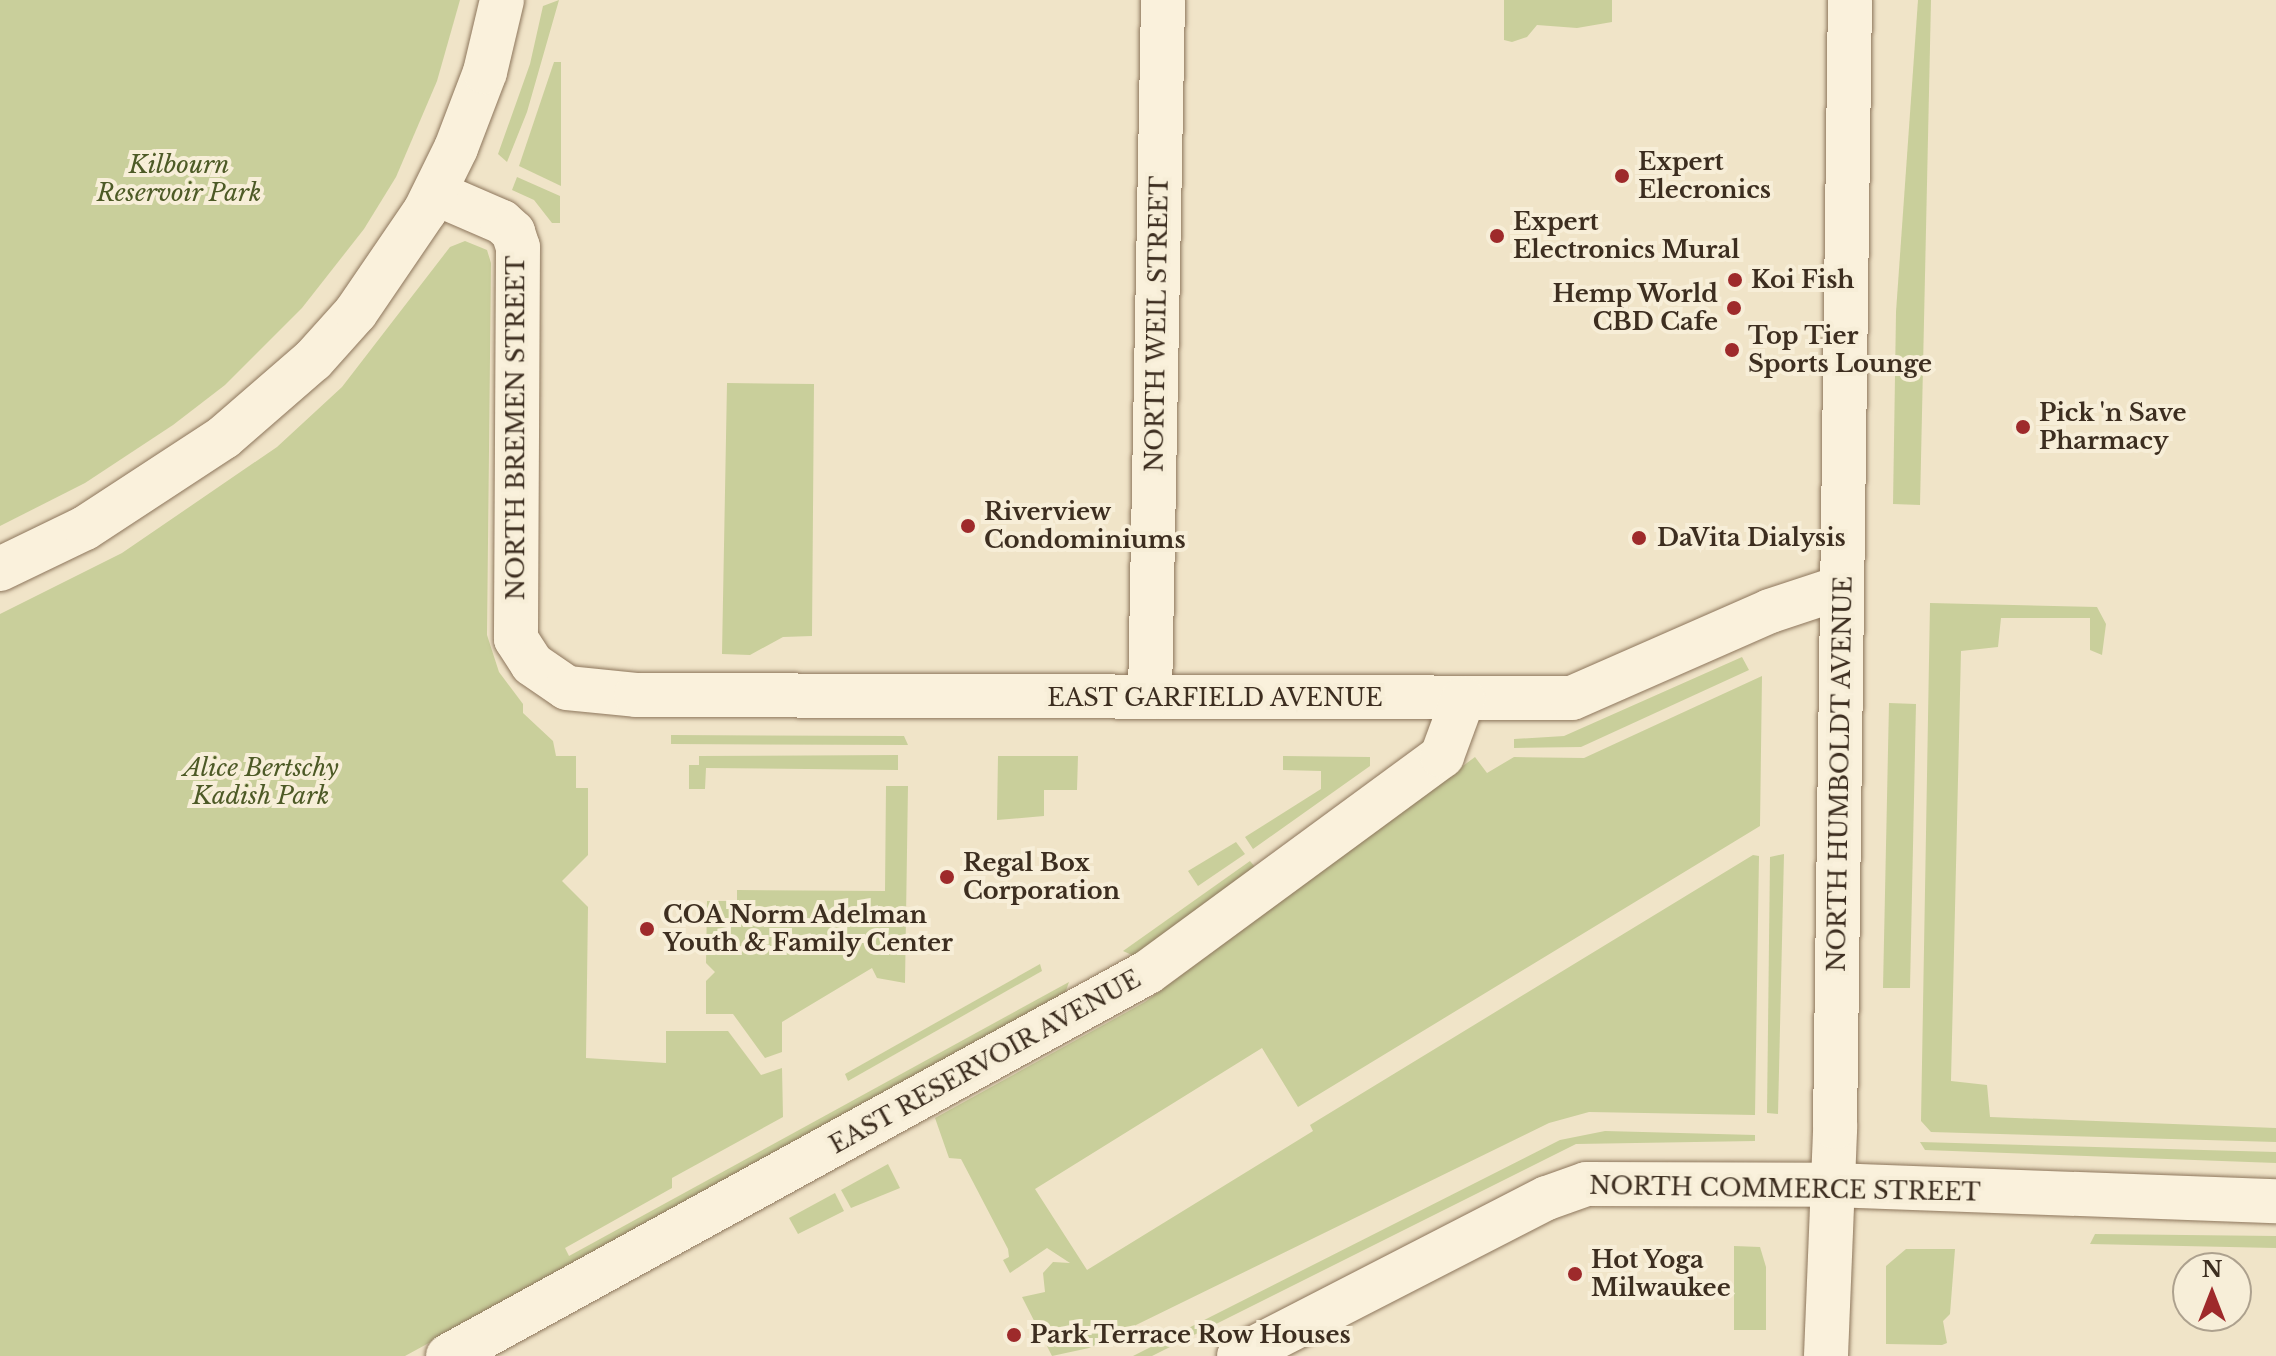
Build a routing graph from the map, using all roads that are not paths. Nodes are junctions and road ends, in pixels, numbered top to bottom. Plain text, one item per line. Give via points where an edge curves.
1 (502, 0) edge
2 (1163, 0) edge
3 (1850, 0) edge
4 (435, 193) junction
5 (0, 569) edge
6 (1842, 587) junction
7 (567, 688) joint
8 (1150, 697) junction
9 (1463, 699) junction
10 (1832, 1185) junction
11 (2276, 1201) edge
12 (1826, 1349) edge
13 (448, 1356) edge
14 (1239, 1356) edge

1 - 4 street via 485,72
2 - 8 street, NORTH WEIL STREET
3 - 6 street, NORTH HUMBOLDT AVENUE
4 - 5 street via 356,312 271,398 179,470 85,528
4 - 7 street, NORTH BREMEN STREET via 502,222 518,247 516,639 532,664
6 - 9 street, EAST GARFIELD AVENUE via 1770,611 1572,698
6 - 10 street, NORTH HUMBOLDT AVENUE
7 - 8 street, EAST GARFIELD AVENUE via 636,695
8 - 9 street, EAST GARFIELD AVENUE
9 - 13 street, EAST RESERVOIR AVENUE via 1442,756 1148,972
10 - 11 street, NORTH COMMERCE STREET
10 - 12 street, NORTH HUMBOLDT AVENUE
10 - 14 street, NORTH COMMERCE STREET via 1613,1182 1576,1187

